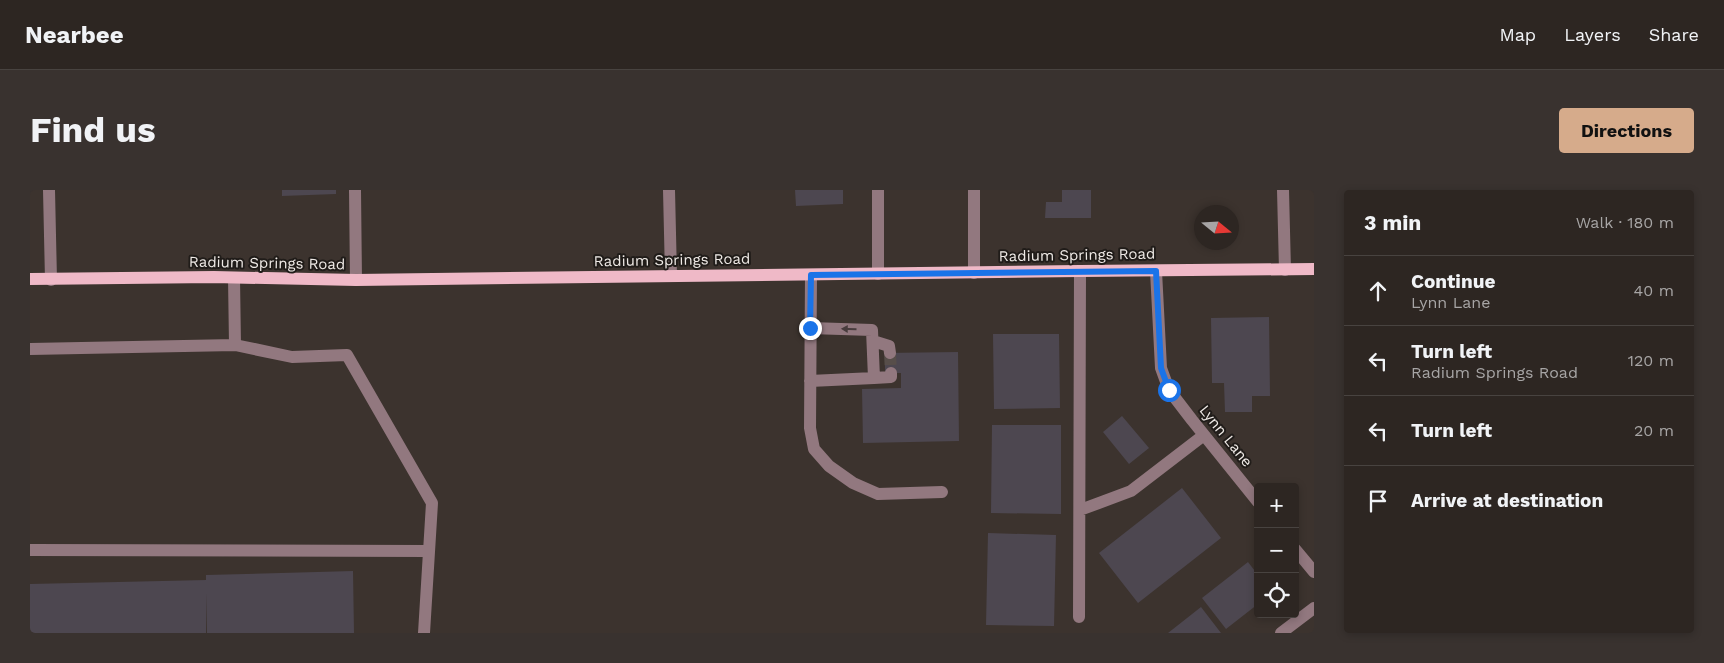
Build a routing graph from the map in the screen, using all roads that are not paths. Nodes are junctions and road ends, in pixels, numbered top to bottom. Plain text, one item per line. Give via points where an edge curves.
1 (49, 190) edge
2 (355, 190) edge
3 (669, 190) edge
4 (878, 190) edge
5 (974, 190) edge
6 (1283, 190) edge
7 (1314, 269) edge
8 (1285, 270) junction
9 (1080, 271) junction
10 (1156, 271) junction
11 (974, 273) junction
12 (878, 274) junction
13 (811, 275) junction
14 (671, 276) junction
15 (234, 278) junction
16 (30, 279) edge
17 (51, 280) junction
18 (356, 280) junction
19 (810, 328) junction
20 (873, 341) junction
21 (235, 345) junction
22 (30, 349) edge
23 (890, 353) dead end
24 (891, 373) dead end
25 (874, 378) junction
26 (810, 381) junction
27 (1204, 435) junction
28 (942, 492) dead end
29 (1254, 497) edge
30 (1080, 510) junction
31 (30, 550) edge
32 (429, 551) junction
33 (1299, 554) edge
34 (1314, 572) edge
35 (1314, 608) edge
36 (1079, 617) dead end
37 (424, 633) edge
38 (1281, 633) edge

1 - 17 street
2 - 18 street
3 - 14 street
4 - 12 street
5 - 11 street
6 - 8 street
7 - 8 main road, Radium Springs Road
8 - 10 main road, Radium Springs Road
9 - 10 main road, Radium Springs Road
9 - 11 main road, Radium Springs Road
9 - 30 street
10 - 27 street, Lynn Lane via 1161,368 1169,390
11 - 12 main road, Radium Springs Road
12 - 13 main road, Radium Springs Road
13 - 14 main road, Radium Springs Road
13 - 19 street
14 - 18 main road, Radium Springs Road
15 - 17 main road, Radium Springs Road
15 - 18 main road, Radium Springs Road
15 - 21 street
16 - 17 main road, Radium Springs Road
20 -> 19 street via 872,330
19 - 26 street
20 - 23 street via 889,346
20 - 25 street
21 - 22 street
21 - 32 street via 292,357 348,355 432,504
24 - 25 street via 891,377
25 - 26 street
26 - 28 street via 810,428 814,449 829,466 853,483 878,494
27 - 29 street, Lynn Lane
27 - 30 street via 1131,491
30 - 36 street
31 - 32 street
32 - 37 street
33 - 34 street
35 - 38 street

